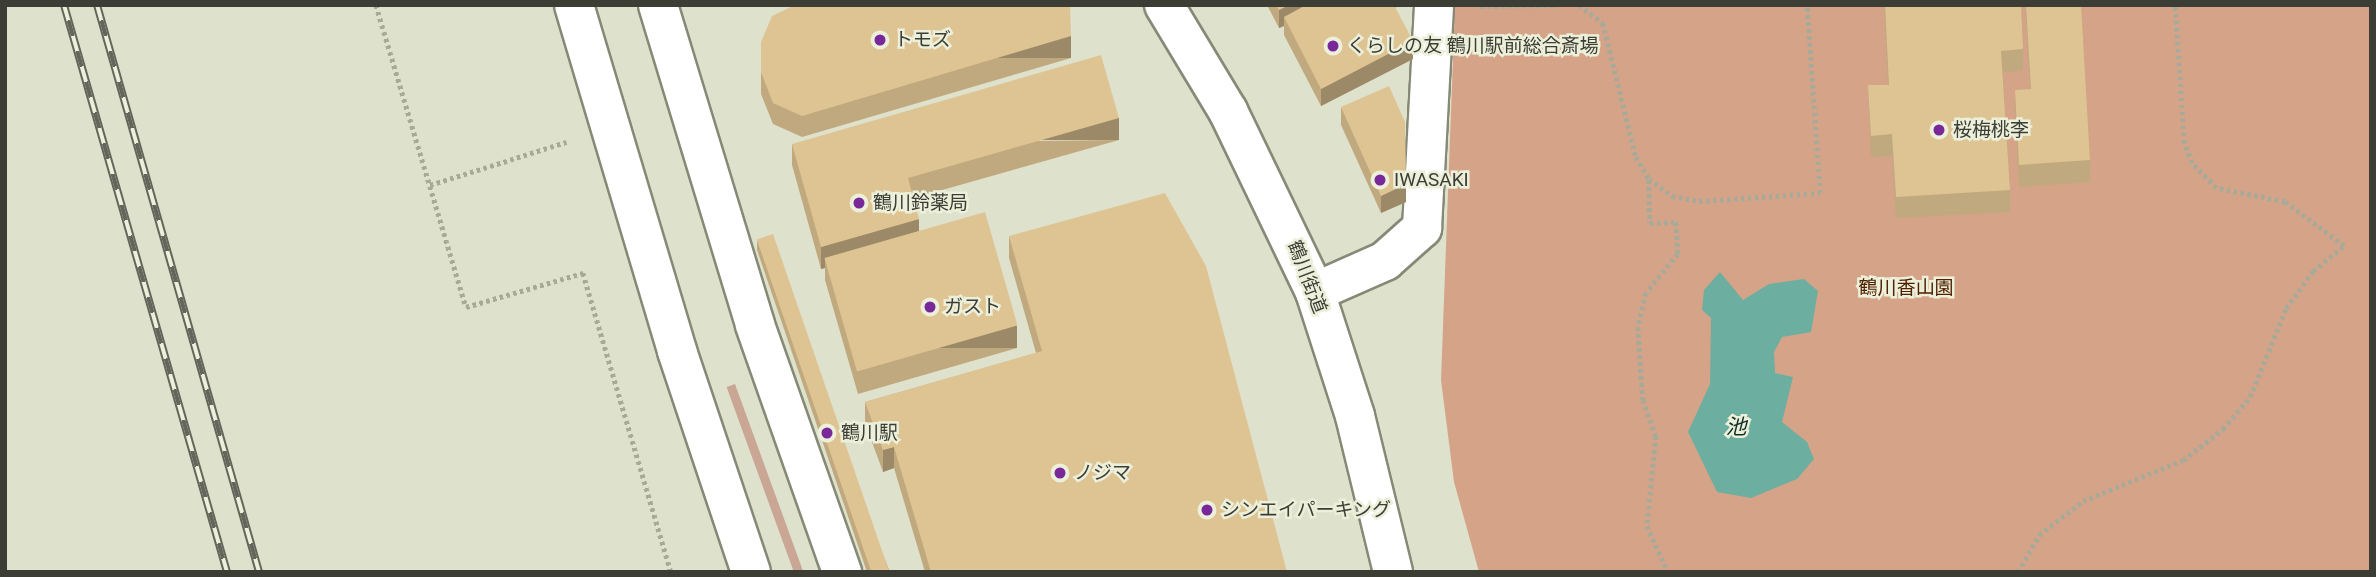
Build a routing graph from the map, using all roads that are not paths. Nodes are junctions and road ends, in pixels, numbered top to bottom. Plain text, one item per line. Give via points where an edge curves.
1 (574, 5) edge
2 (659, 5) edge
3 (1164, 5) edge
4 (1434, 6) edge
5 (1315, 292) junction
6 (751, 572) edge
7 (842, 572) edge
8 (1392, 572) edge

1 - 6 street via 677,351
2 - 7 street via 755,325
3 - 5 street, 鶴川街道 via 1240,134
4 - 5 street via 1422,228 1385,261
5 - 8 street, 鶴川街道 via 1355,416

